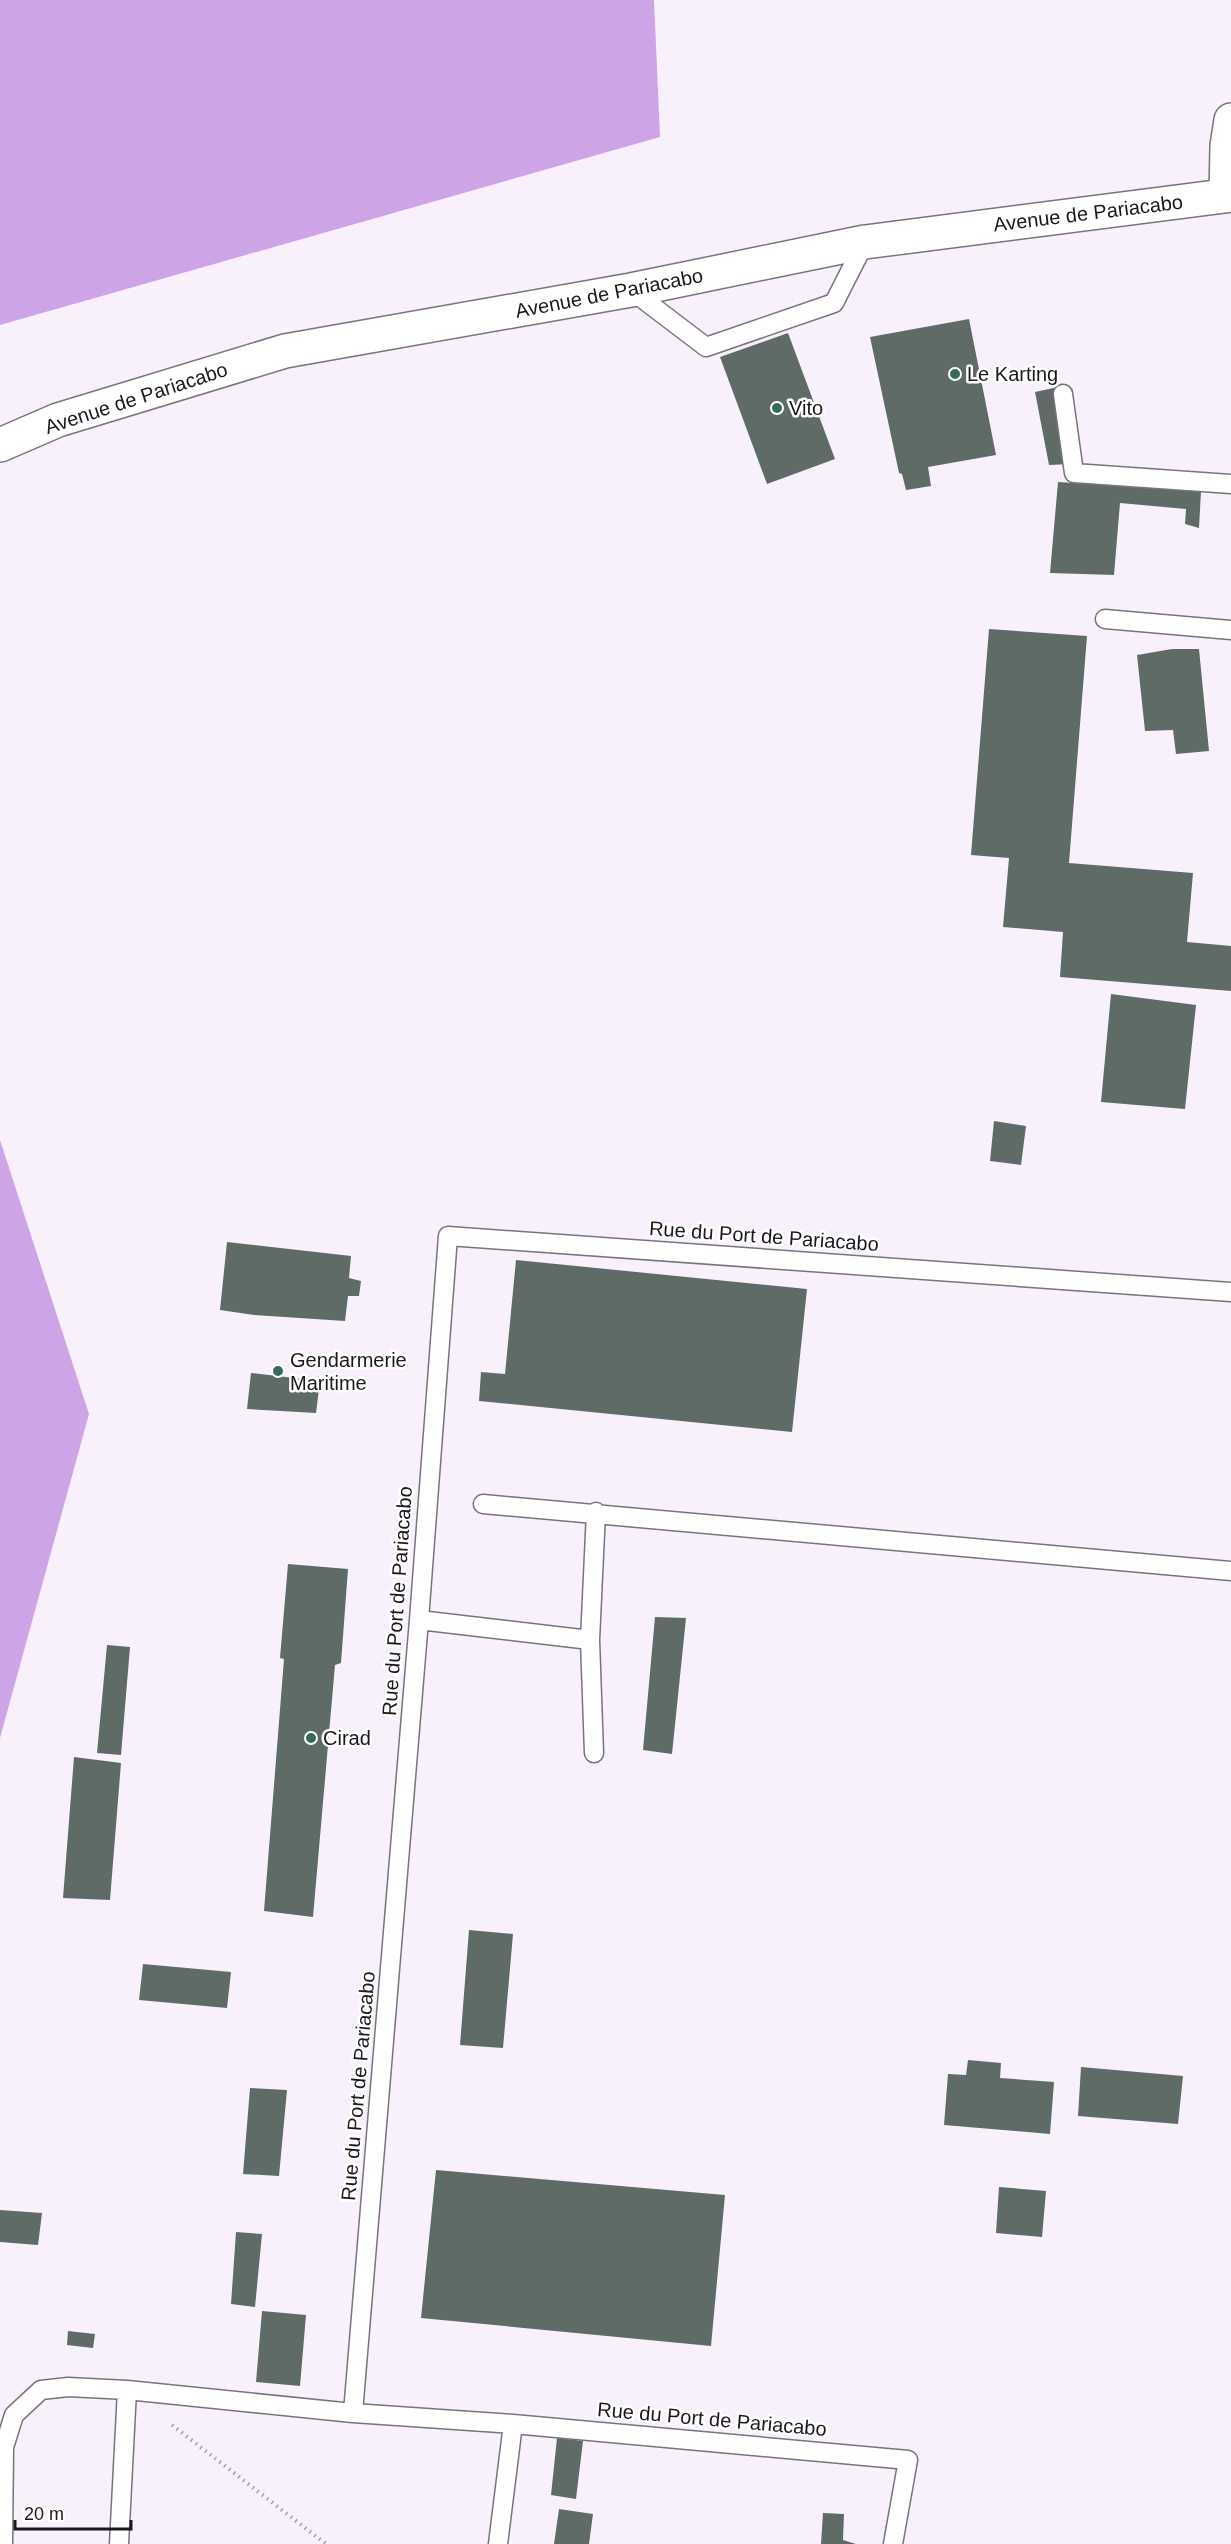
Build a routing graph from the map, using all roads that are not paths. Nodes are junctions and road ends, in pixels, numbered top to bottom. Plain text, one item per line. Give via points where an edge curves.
1 (1231, 120) edge
2 (1229, 198) edge
3 (865, 242) junction
4 (631, 290) junction
5 (1063, 394) dead end
6 (58, 420) junction
7 (0, 445) edge
8 (0, 461) edge
9 (1231, 483) edge
10 (1105, 619) dead end
11 (1231, 630) edge
12 (1231, 1293) edge
13 (483, 1504) dead end
14 (597, 1512) junction
15 (1231, 1571) edge
16 (419, 1620) junction
17 (590, 1640) junction
18 (594, 1753) dead end
19 (127, 2390) junction
20 (353, 2413) junction
21 (513, 2424) junction
22 (3, 2544) edge
23 (119, 2544) edge
24 (498, 2544) edge
25 (893, 2544) edge

1 - 2 main road via 1227,146
2 - 3 main road, Avenue de Pariacabo
3 - 4 main road, Avenue de Pariacabo
3 - 4 lane via 834,303 706,347
4 - 6 main road, Avenue de Pariacabo via 285,351
5 - 9 lane via 1074,473
6 - 7 main road, Avenue de Pariacabo
6 - 8 lane
10 - 11 lane
12 - 16 lane, Rue du Port de Pariacabo via 448,1236
13 - 14 lane
14 - 15 lane
14 - 17 lane
16 - 17 lane
16 - 20 lane, Rue du Port de Pariacabo
17 - 18 lane
19 - 20 lane
19 - 22 lane via 41,2390 14,2415 4,2447
19 - 23 lane
20 - 21 lane, Rue du Port de Pariacabo
21 - 24 lane
21 - 25 lane, Rue du Port de Pariacabo via 909,2460

